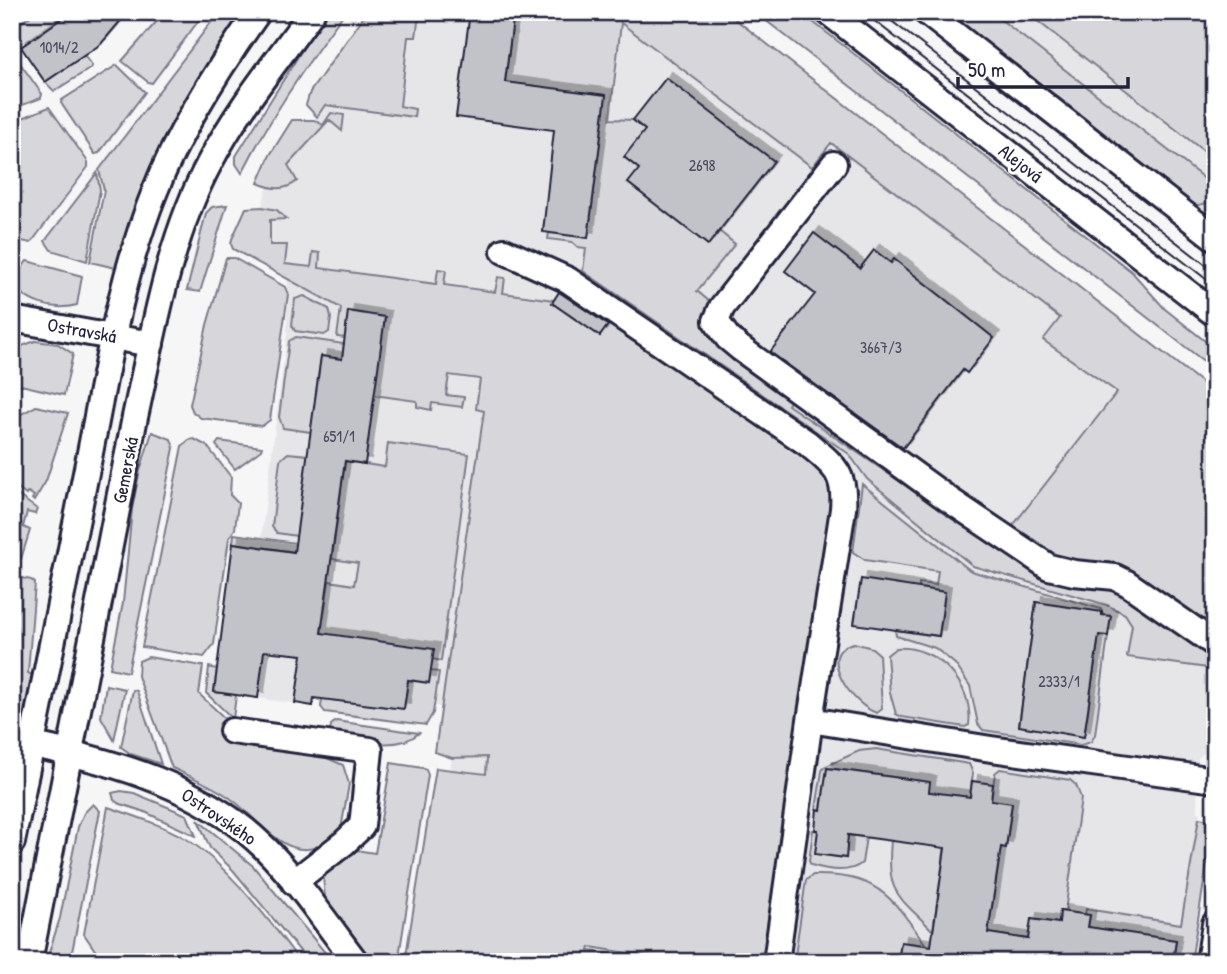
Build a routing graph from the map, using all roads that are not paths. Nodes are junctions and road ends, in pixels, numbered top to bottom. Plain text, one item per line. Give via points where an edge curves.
1 (258, 12) edge
2 (312, 12) edge
3 (828, 12) edge
4 (926, 12) edge
5 (834, 164) dead end
6 (1177, 209) junction
7 (1215, 215) edge
8 (1215, 239) edge
9 (504, 251) dead end
10 (1214, 314) edge
11 (12, 319) edge
12 (113, 335) junction
13 (151, 344) junction
14 (1215, 644) edge
15 (810, 720) junction
16 (232, 731) dead end
17 (33, 745) junction
18 (70, 752) junction
19 (1215, 780) edge
20 (12, 842) edge
21 (294, 882) junction
22 (1215, 924) edge
23 (29, 962) edge
24 (356, 962) edge
25 (776, 962) edge
26 (1209, 962) edge

1 - 12 street, Gemerská via 193,115 156,187
2 - 13 street, Gemerská via 239,114 201,180 183,224
3 - 10 street, Alejová
4 - 6 street
5 - 14 street via 722,307 716,321 720,328 740,348 1049,567 1115,577
6 - 7 street
6 - 8 street
9 - 15 street via 568,279 807,443 838,471 844,509
11 - 12 street, Ostravská
12 - 13 street, Ostravská
12 - 17 street, Gemerská
13 - 18 street, Gemerská
15 - 19 street
15 - 25 street
16 - 21 street via 370,750 362,826
17 - 18 street, Ostrovského
17 - 20 street, Gemerská
18 - 21 street, Ostrovského via 172,785 202,802 249,834
18 - 23 street, Gemerská
21 - 24 street, Ostrovského
22 - 26 street

